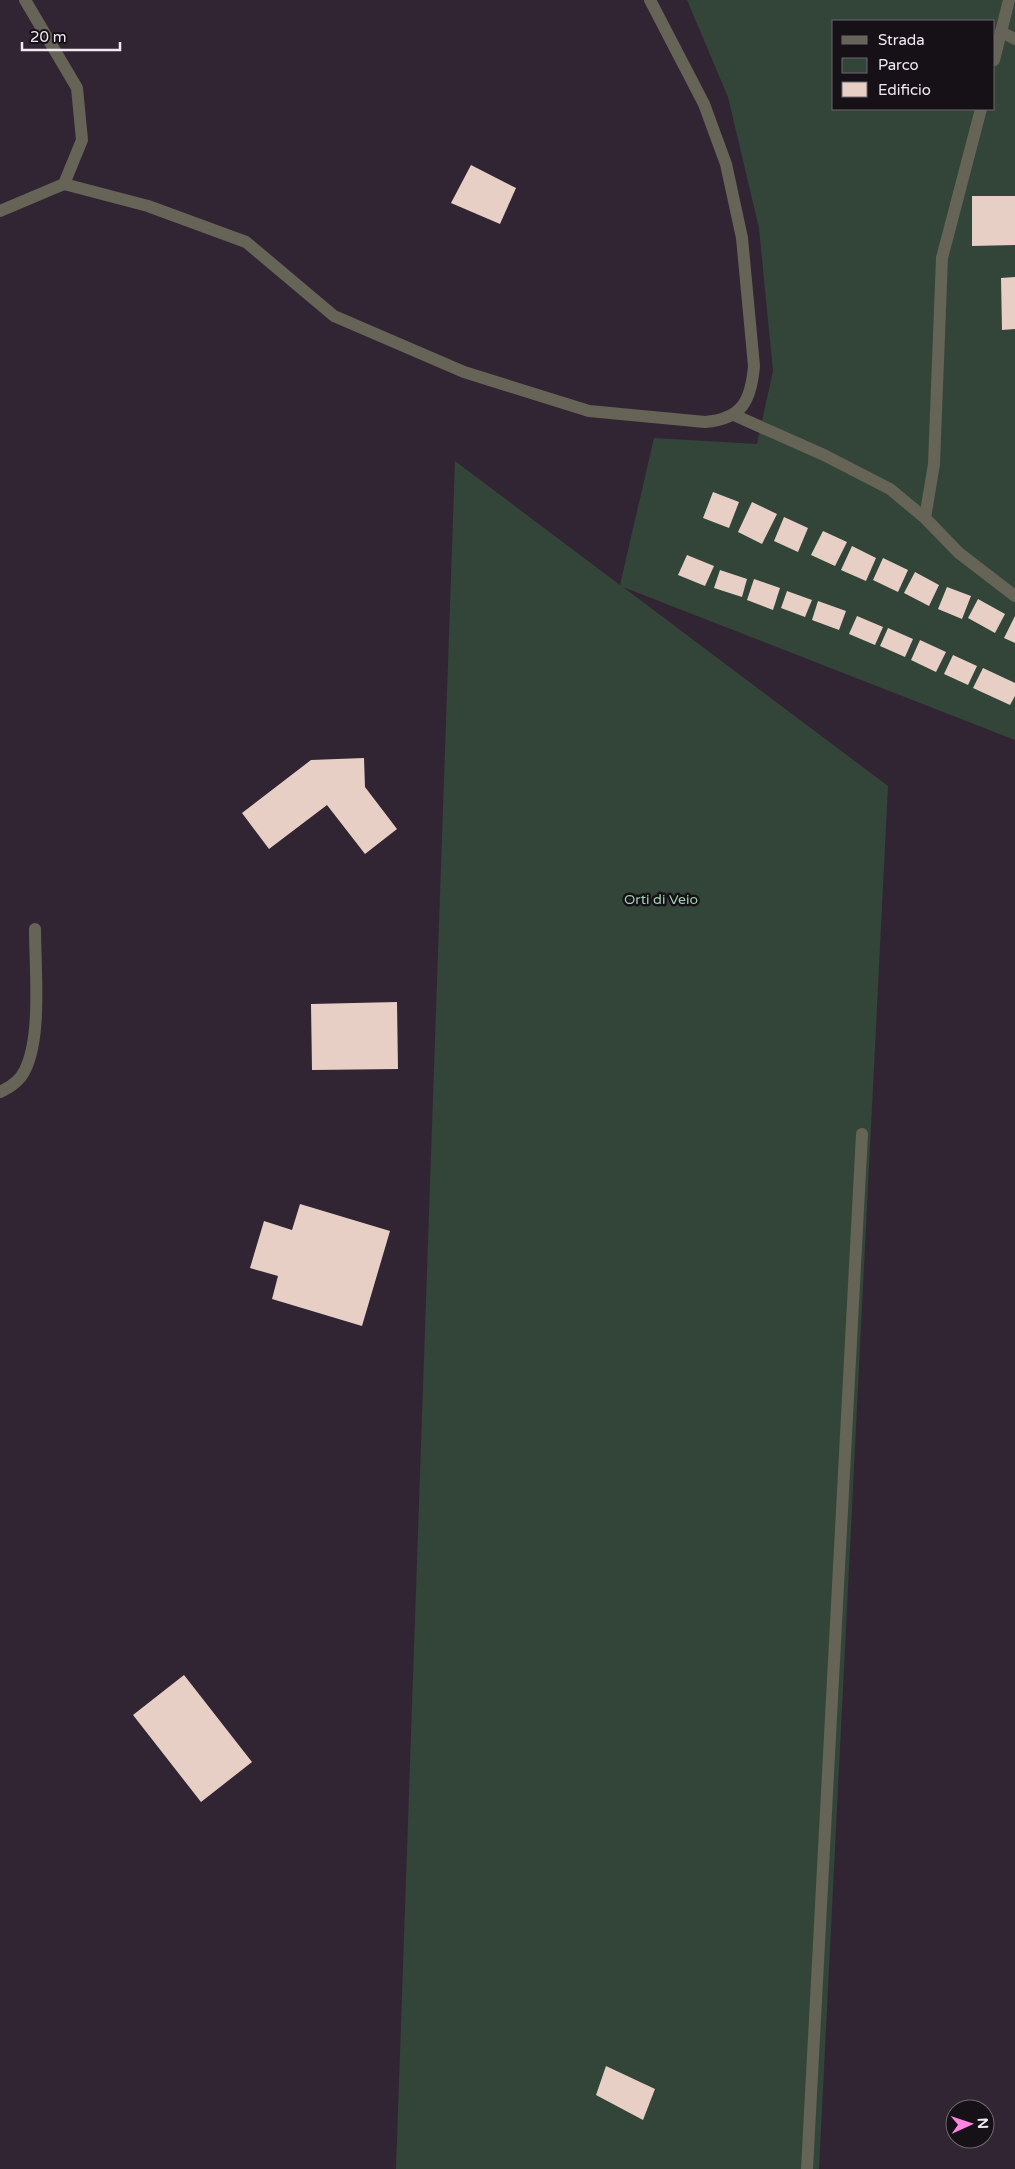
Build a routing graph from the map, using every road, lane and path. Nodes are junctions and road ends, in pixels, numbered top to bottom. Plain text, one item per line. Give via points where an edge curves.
1 (25, 0) edge
2 (650, 0) edge
3 (1009, 0) edge
4 (1001, 32) junction
5 (1015, 38) edge
6 (995, 56) edge
7 (981, 110) edge
8 (64, 184) junction
9 (0, 212) edge
10 (734, 415) junction
11 (925, 518) junction
12 (1015, 596) edge
13 (35, 929) dead end
14 (0, 1092) edge
15 (862, 1134) dead end
16 (807, 2169) edge

1 - 8 street via 77,88 82,140
2 - 10 street via 704,104 726,164 742,238 754,366 748,395
3 - 4 street
4 - 5 street
4 - 6 street
7 - 11 street via 942,258 934,464
8 - 9 street
8 - 10 street via 148,206 246,242 334,316 464,372 589,411 705,422 721,421
10 - 11 street via 824,454 890,489
11 - 12 street via 959,553
13 - 14 street via 35,1017 31,1052 18,1081
15 - 16 street

